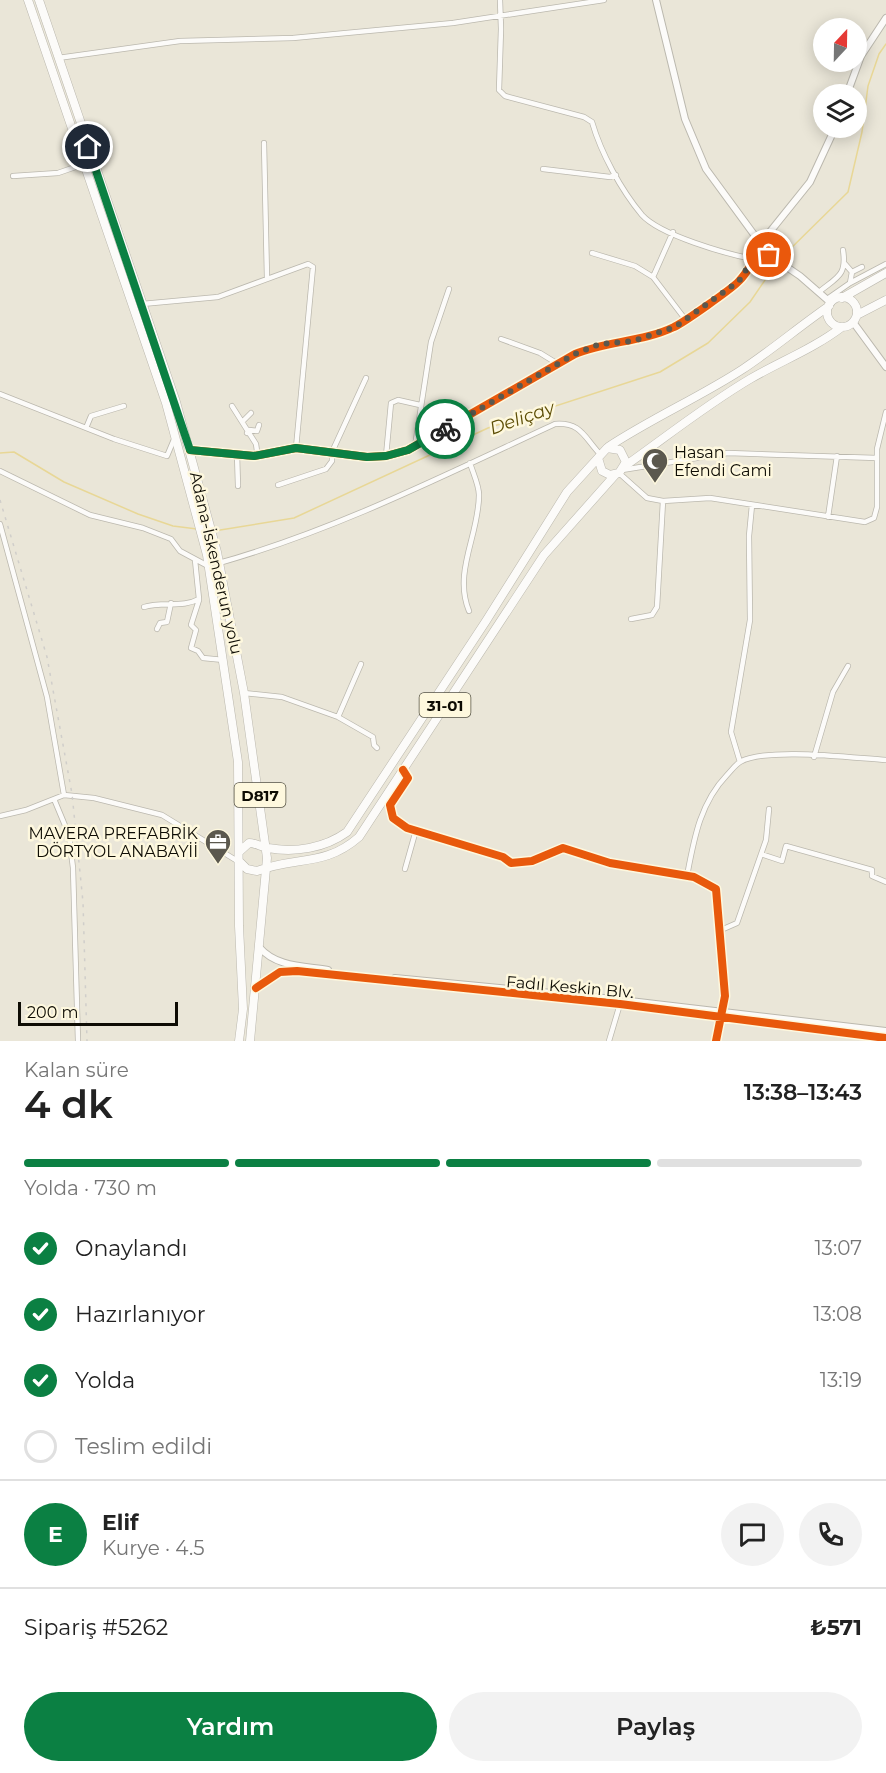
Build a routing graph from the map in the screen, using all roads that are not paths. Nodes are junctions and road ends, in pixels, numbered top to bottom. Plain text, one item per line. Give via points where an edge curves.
1 (28, 0) edge
2 (39, 0) edge
3 (500, 0) edge
4 (604, 0) edge
5 (656, 0) edge
6 (501, 16) junction
7 (886, 18) edge
8 (58, 57) junction
9 (851, 84) edge
10 (830, 138) edge
11 (264, 143) dead end
12 (84, 164) junction
13 (543, 169) dead end
14 (616, 174) junction
15 (13, 176) dead end
16 (673, 232) junction
17 (763, 245) junction
18 (843, 250) dead end
19 (592, 253) dead end
20 (753, 259) junction
21 (845, 264) junction
22 (886, 264) edge
23 (862, 267) dead end
24 (852, 272) junction
25 (886, 273) edge
26 (653, 277) junction
27 (267, 278) junction
28 (850, 283) junction
29 (449, 289) dead end
30 (819, 292) junction
31 (842, 298) junction
32 (886, 300) edge
33 (829, 302) junction
34 (142, 304) junction
35 (855, 318) junction
36 (685, 319) junction
37 (842, 327) junction
38 (501, 339) dead end
39 (558, 364) junction
40 (886, 367) edge
41 (366, 378) dead end
42 (0, 394) edge
43 (124, 405) dead end
44 (420, 405) junction
45 (232, 406) dead end
46 (251, 412) dead end
47 (886, 412) edge
48 (243, 422) junction
49 (259, 425) dead end
50 (86, 428) junction
51 (247, 433) junction
52 (175, 437) junction
53 (415, 446) junction
54 (296, 448) junction
55 (607, 448) junction
56 (190, 450) junction
57 (332, 452) junction
58 (237, 454) junction
59 (254, 456) junction
60 (386, 456) junction
61 (599, 456) junction
62 (837, 456) junction
63 (877, 458) junction
64 (470, 463) junction
65 (0, 471) edge
66 (620, 471) junction
67 (278, 485) dead end
68 (238, 486) dead end
69 (663, 501) junction
70 (752, 505) junction
71 (828, 517) junction
72 (0, 524) edge
73 (195, 560) junction
74 (219, 563) junction
75 (208, 566) junction
76 (199, 599) junction
77 (171, 603) junction
78 (144, 607) dead end
79 (469, 611) dead end
80 (631, 619) dead end
81 (158, 629) dead end
82 (224, 660) junction
83 (361, 664) dead end
84 (848, 666) dead end
85 (244, 693) junction
86 (338, 717) junction
87 (377, 748) dead end
88 (814, 757) junction
89 (886, 760) edge
90 (740, 762) junction
91 (403, 770) junction
92 (64, 795) junction
93 (54, 799) junction
94 (769, 809) dead end
95 (0, 816) edge
96 (416, 830) junction
97 (266, 848) junction
98 (239, 852) junction
99 (761, 854) junction
100 (240, 862) junction
101 (266, 867) junction
102 (405, 869) dead end
103 (687, 876) junction
104 (886, 882) edge
105 (721, 930) junction
106 (259, 947) junction
107 (256, 988) junction
108 (620, 1004) junction
109 (722, 1014) junction
110 (886, 1031) edge
111 (886, 1038) edge
112 (78, 1041) edge
113 (239, 1041) edge
114 (250, 1041) edge
115 (609, 1041) edge
116 (716, 1041) edge

1 - 12 highway, D817
2 - 8 highway, Adana-İskenderun yolu / D817
3 - 6 street
4 - 6 street
5 - 17 street via 692,141 706,169
6 - 8 street via 293,38 180,41
6 - 14 street via 499,90 506,96 592,122 603,155
7 - 9 street via 861,56
8 - 34 highway, Adana-İskenderun yolu / D817
10 - 17 street via 810,182
11 - 27 street
12 - 15 street via 58,173
12 - 52 highway, D817
13 - 14 street via 610,177
14 - 16 street via 643,216
16 - 20 street via 725,253
16 - 26 street
17 - 20 street
17 - 30 street via 769,255
18 - 21 street
19 - 26 street via 635,266
20 - 36 street via 739,281
21 - 24 street
21 - 30 street via 841,276
22 - 28 street
23 - 24 street
24 - 28 street
25 - 31 highway
26 - 36 street
27 - 34 street via 218,297
27 - 54 street via 308,264 314,267
28 - 33 street
29 - 44 street via 431,342
30 - 33 street
31 - 33 highway
31 - 35 highway via 854,303
32 - 35 highway
33 - 37 highway via 831,322
33 - 55 highway via 744,368
34 - 56 highway, Adana-İskenderun yolu / D817
35 - 37 highway
35 - 40 street
36 - 39 street via 675,327 633,341 600,344
37 - 66 highway, 31-01 via 706,406
38 - 39 street via 540,352
39 - 53 street
41 - 57 street
42 - 50 street
43 - 50 street via 91,416
44 - 53 street
44 - 60 street via 398,400 391,404
45 - 48 street
46 - 48 street
47 - 63 street
48 - 51 street
49 - 51 street via 257,431
50 - 52 street via 167,456
51 - 59 street via 256,444
52 - 75 highway, Adana-İskenderun yolu / D817 via 195,503
53 - 60 street
54 - 57 street
54 - 59 street
55 - 61 highway
55 - 66 highway via 623,453
56 - 58 street
56 - 74 highway, Adana-İskenderun yolu / D817
57 - 60 street
57 - 67 street via 326,469
58 - 59 street
58 - 68 street
61 - 64 street via 579,428 567,423 555,424
61 - 66 highway via 602,471
61 - 97 highway, 31-01 via 567,492 347,832 322,846
62 - 63 street
62 - 66 street via 728,453
62 - 71 street
63 - 71 street via 874,518 865,522
64 - 74 street via 281,546
64 - 79 street via 479,493 463,576 463,594
65 - 73 street via 90,515 171,539 180,551
66 - 69 street via 647,498
66 - 91 highway, 31-01 via 544,555
69 - 70 street via 710,498
69 - 80 street via 657,607 652,615
70 - 71 street
70 - 90 street via 750,620 731,732
72 - 92 street via 47,697
73 - 75 street
73 - 76 street
74 - 85 highway, Adana-İskenderun yolu / D817
75 - 82 highway, Adana-İskenderun yolu / D817
76 - 77 street via 191,604
76 - 82 street via 191,625 196,630 191,648 203,658
77 - 78 street
77 - 81 street via 166,622 160,622
82 - 98 highway, Adana-İskenderun yolu / D817 via 238,762
83 - 86 street
84 - 88 street via 833,692
85 - 86 street via 282,697
85 - 97 highway, Adana-İskenderun yolu / D817
86 - 87 street via 373,736
88 - 89 street
88 - 90 street via 767,755
90 - 103 street via 704,807
91 - 96 street via 408,778 390,805 393,818
91 - 101 highway, 31-01 via 359,837 344,850 326,857
92 - 93 street
92 - 100 street via 94,798 162,815
93 - 95 street
93 - 112 street via 69,835 73,868
94 - 99 street
96 - 102 street
96 - 103 street via 503,857 511,863 532,861 563,848 610,863
97 - 98 highway, 31-01 via 249,843
97 - 101 highway, Adana-İskenderun yolu / D817
98 - 100 highway, Adana-İskenderun yolu / D817
99 - 104 street via 782,861 786,846 872,870 872,876
99 - 105 street via 736,923
100 - 101 highway, 31-01 via 247,869
100 - 113 highway, Adana-İskenderun yolu / D817 via 238,926 243,1009
101 - 106 highway, Adana-İskenderun yolu / D817
103 - 105 street via 716,890
105 - 109 street via 725,971
106 - 107 highway, Adana-İskenderun yolu / D817
106 - 109 street, Fadıl Keskin Blv. via 267,957 280,963 352,974
107 - 108 street, Fadıl Keskin Blv. via 280,972 297,971
107 - 114 highway, Adana-İskenderun yolu / D817
108 - 109 street, Fadıl Keskin Blv.
108 - 115 street
109 - 110 street, Fadıl Keskin Blv.
109 - 111 street, Fadıl Keskin Blv.
109 - 116 street

